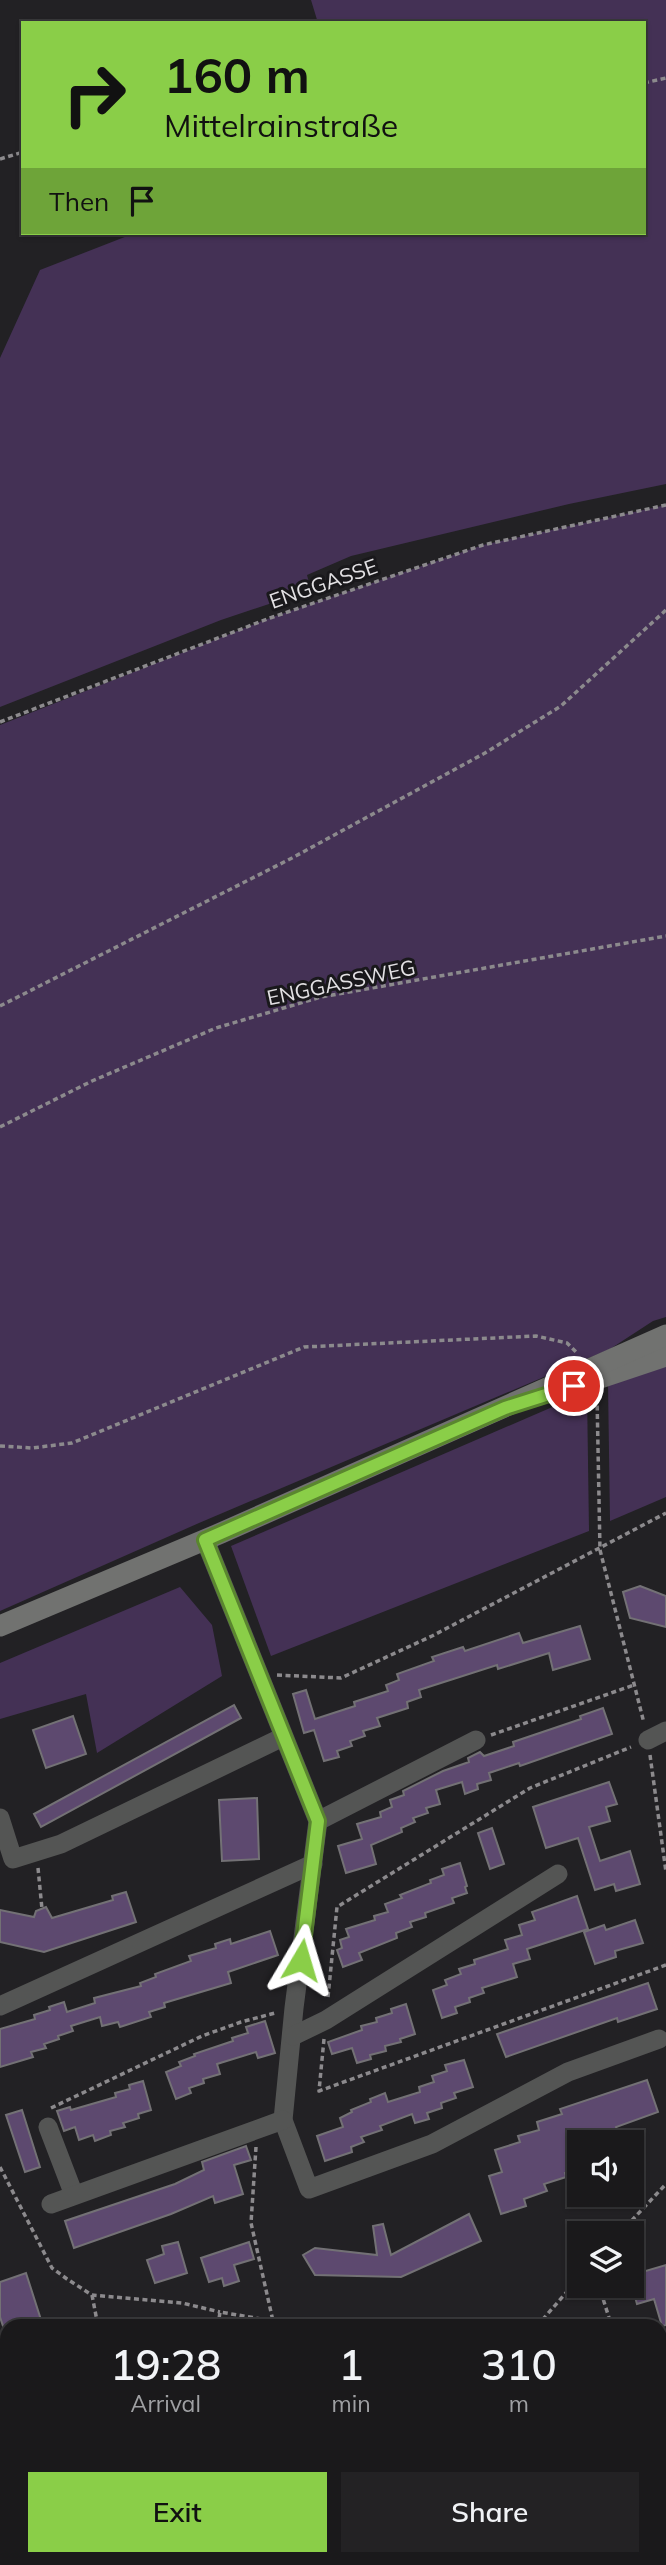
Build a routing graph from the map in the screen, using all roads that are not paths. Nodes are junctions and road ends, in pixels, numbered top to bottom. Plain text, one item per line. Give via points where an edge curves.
1 (666, 1335) edge
2 (666, 1356) edge
3 (595, 1373) junction
4 (205, 1540) junction
5 (0, 1626) edge
6 (666, 1731) edge
7 (283, 1737) junction
8 (476, 1740) road end
9 (648, 1740) road end
10 (0, 1818) edge
11 (318, 1821) junction
12 (313, 1864) junction
13 (558, 1874) dead end
14 (0, 2006) edge
15 (293, 2036) junction
16 (659, 2039) dead end
17 (45, 2119) road end
18 (283, 2120) junction
19 (74, 2195) junction
20 (51, 2204) dead end

1 - 3 street
2 - 3 street
3 - 4 street
4 - 5 street
4 - 7 street
6 - 9 street
7 - 10 street via 61,1844 13,1859
7 - 11 street
8 - 11 street
11 - 12 street
12 - 14 street
12 - 15 street
13 - 15 street via 326,2020
15 - 18 street
16 - 18 street via 568,2072 432,2144 309,2189
17 - 19 street
18 - 19 street
19 - 20 street

